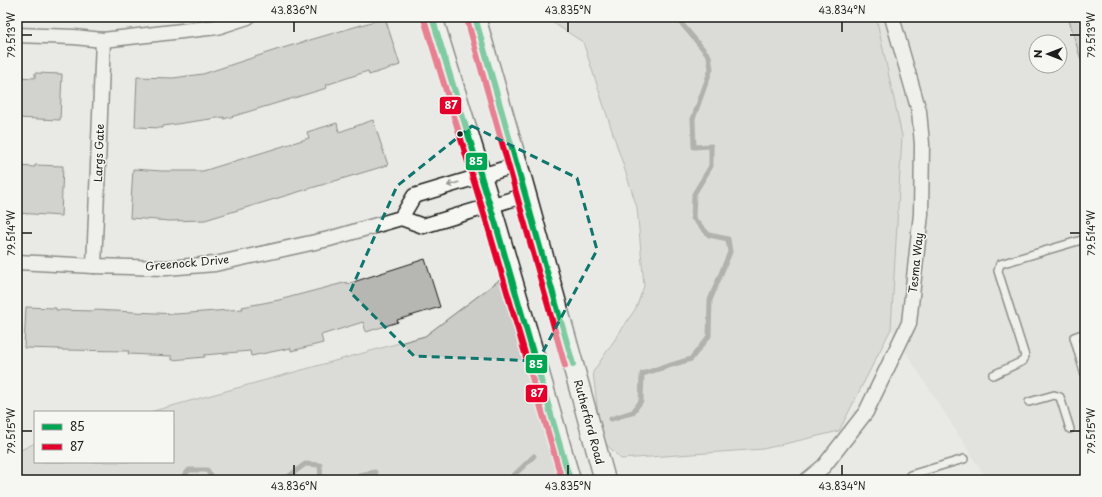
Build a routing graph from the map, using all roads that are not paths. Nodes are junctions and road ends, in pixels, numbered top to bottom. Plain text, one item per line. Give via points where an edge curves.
1 (248, 17) edge
2 (432, 17) edge
3 (475, 17) edge
4 (892, 17) edge
5 (17, 35) edge
6 (103, 40) junction
7 (517, 165) junction
8 (481, 175) junction
9 (526, 195) junction
10 (490, 205) junction
11 (401, 218) junction
12 (1085, 239) edge
13 (17, 262) edge
14 (94, 266) junction
15 (1085, 333) edge
16 (1082, 355) edge
17 (992, 375) dead end
18 (1085, 375) edge
19 (1029, 402) dead end
20 (1070, 429) dead end
21 (964, 458) dead end
22 (910, 475) dead end
23 (570, 480) edge
24 (605, 480) edge
25 (807, 480) edge

1 - 6 street via 217,27
2 - 8 main road
3 - 7 main road, Rutherford Road
4 - 25 street, Tesma Way via 920,111 922,144 921,214 909,323 866,412 824,466
5 - 6 street
6 - 14 street, Largs Gate
7 - 8 street
7 - 9 main road, Rutherford Road
8 - 10 main road
8 -> 11 street via 414,196
9 - 10 street
9 - 24 main road, Rutherford Road
10 - 11 street via 423,226
10 - 23 main road
11 - 14 street, Greenock Drive via 329,239 215,264 166,268
12 - 17 lane via 1000,264 998,271 1025,356 1024,362
13 - 14 street, Greenock Drive
15 - 16 lane via 1074,337
16 - 18 lane
19 - 20 lane via 1054,395 1060,396
21 - 22 lane

